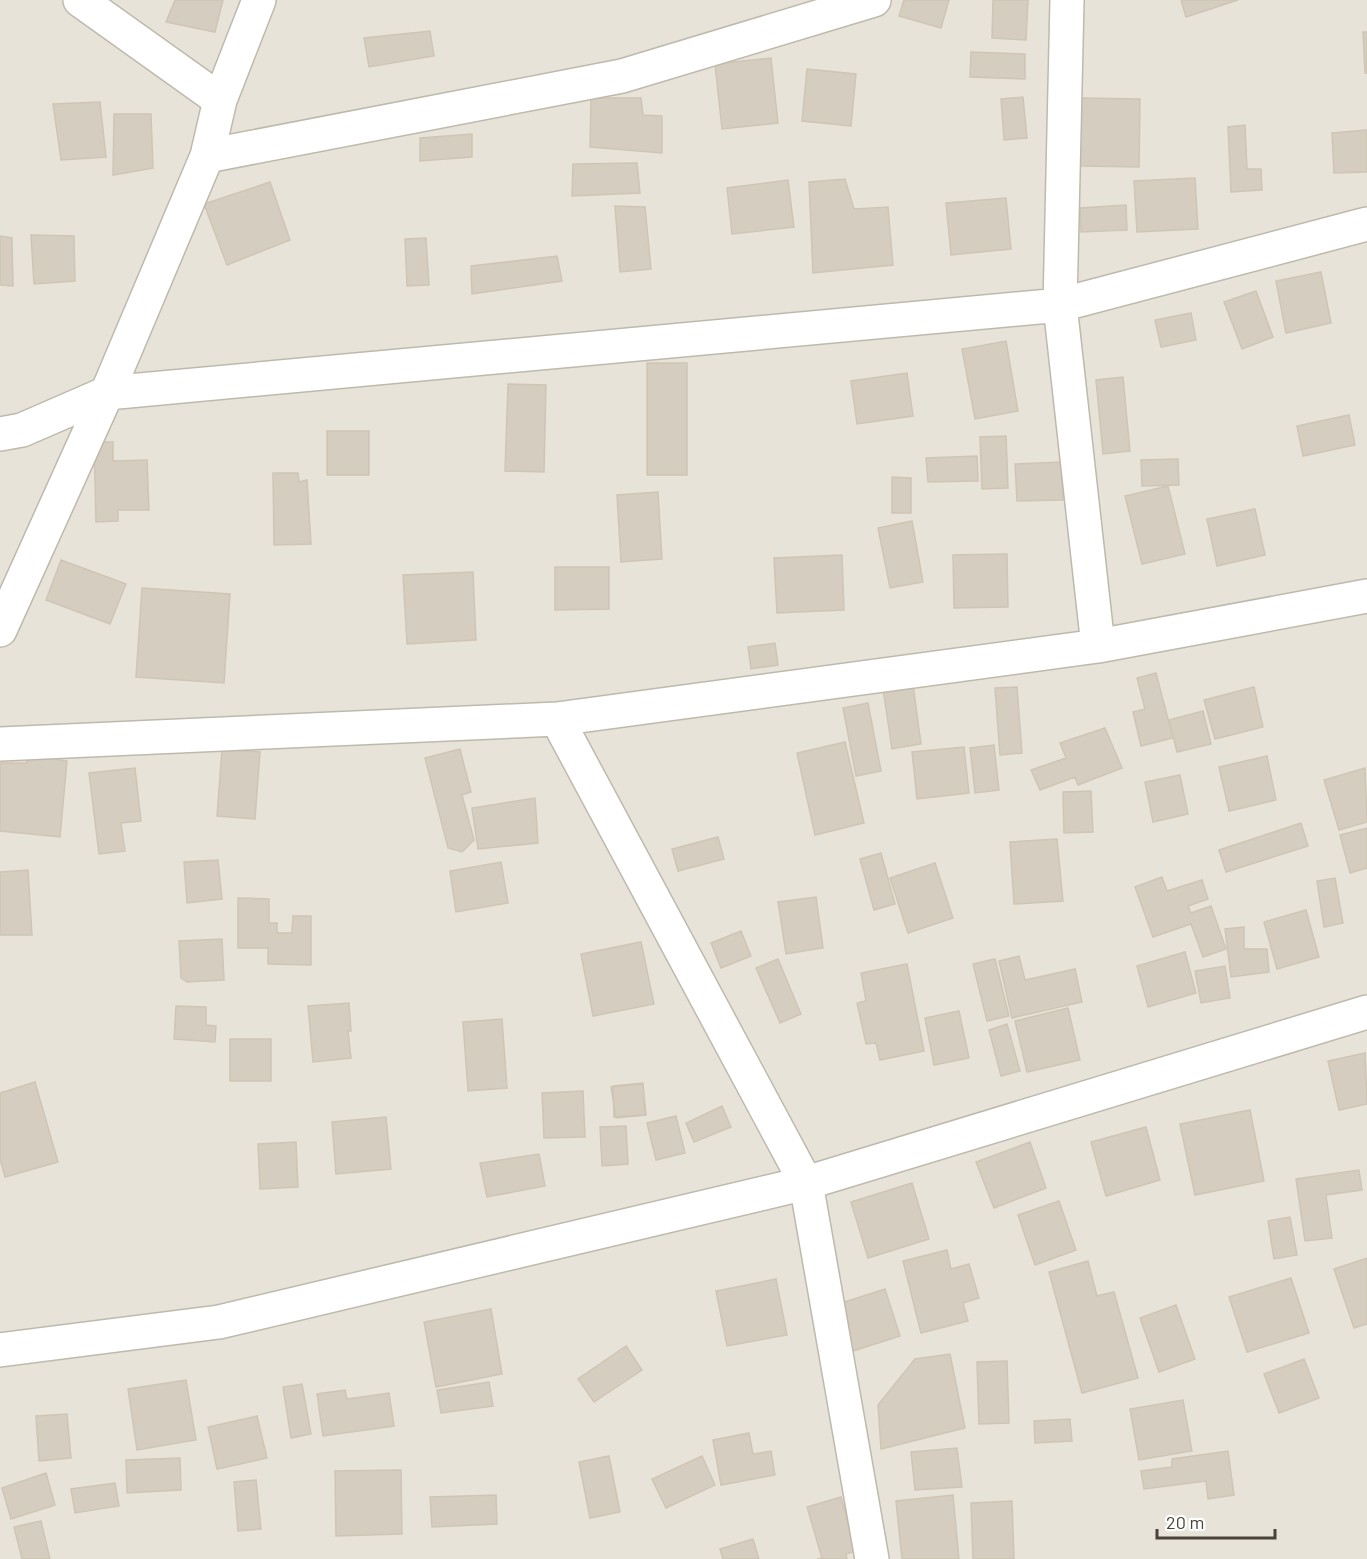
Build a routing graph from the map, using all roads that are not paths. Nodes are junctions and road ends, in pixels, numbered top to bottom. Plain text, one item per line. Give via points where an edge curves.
1 (80, 0) edge
2 (259, 0) edge
3 (874, 0) edge
4 (1067, 0) edge
5 (220, 100) junction
6 (207, 156) junction
7 (1367, 224) edge
8 (1060, 305) junction
9 (106, 393) junction
10 (0, 434) edge
11 (1367, 596) edge
12 (0, 630) edge
13 (1098, 646) junction
14 (557, 719) junction
15 (0, 744) edge
16 (1367, 1012) edge
17 (806, 1183) junction
18 (0, 1350) edge
19 (872, 1559) edge

1 - 5 street
2 - 5 street
3 - 6 street via 622,76
4 - 8 street
5 - 6 street
6 - 9 street
7 - 8 street
8 - 9 street
8 - 13 street
9 - 10 street via 22,430
9 - 12 street
11 - 13 street
13 - 14 street
14 - 15 street
14 - 17 street
16 - 17 street
17 - 18 street via 219,1322
17 - 19 street

